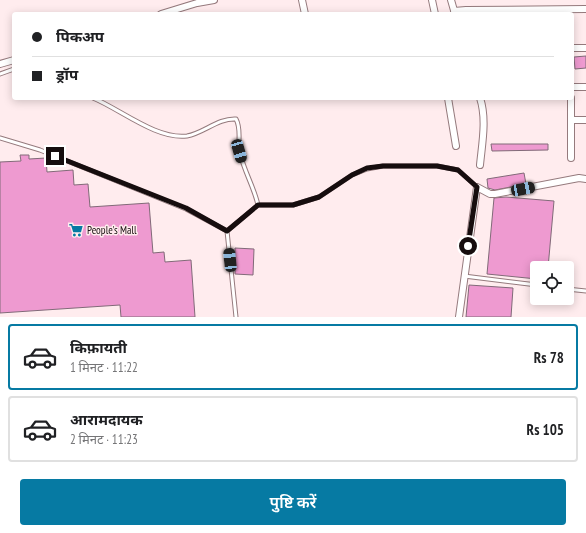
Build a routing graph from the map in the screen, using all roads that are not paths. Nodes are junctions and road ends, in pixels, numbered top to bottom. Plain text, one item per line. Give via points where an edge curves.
1 (214, 0) edge
2 (302, 0) edge
3 (432, 0) edge
4 (451, 0) edge
5 (586, 9) edge
6 (168, 12) edge
7 (305, 12) edge
8 (435, 12) edge
9 (454, 12) edge
10 (458, 12) edge
11 (574, 48) edge
12 (586, 48) edge
13 (12, 61) edge
14 (0, 64) edge
15 (12, 70) edge
16 (0, 74) edge
17 (574, 87) edge
18 (586, 88) edge
19 (98, 100) edge
20 (448, 100) edge
21 (481, 100) edge
22 (571, 100) edge
23 (571, 120) junction
24 (586, 120) edge
25 (0, 138) edge
26 (456, 146) dead end
27 (571, 158) dead end
28 (480, 165) dead end
29 (586, 179) edge
30 (477, 187) junction
31 (258, 205) junction
32 (227, 231) junction
33 (464, 276) junction
34 (530, 284) edge
35 (574, 290) edge
36 (586, 291) edge
37 (236, 317) edge
38 (459, 317) edge

1 - 6 street
2 - 7 street
3 - 8 street
4 - 9 street
5 - 10 street
11 - 12 street
13 - 14 street
15 - 16 lane
17 - 18 street
19 - 31 lane via 150,129 172,136 187,136 228,118 236,119 240,126 239,151
20 - 26 street
21 - 28 street via 483,128
22 - 23 street
23 - 24 street
23 - 27 street
25 - 32 lane via 40,150 186,208
29 - 30 street via 579,178 495,194
30 - 31 lane via 458,170 437,166 383,166 367,168 352,175 319,197 293,205
30 - 33 street
31 - 32 lane
32 - 37 lane
33 - 34 lane
33 - 38 street
35 - 36 lane

